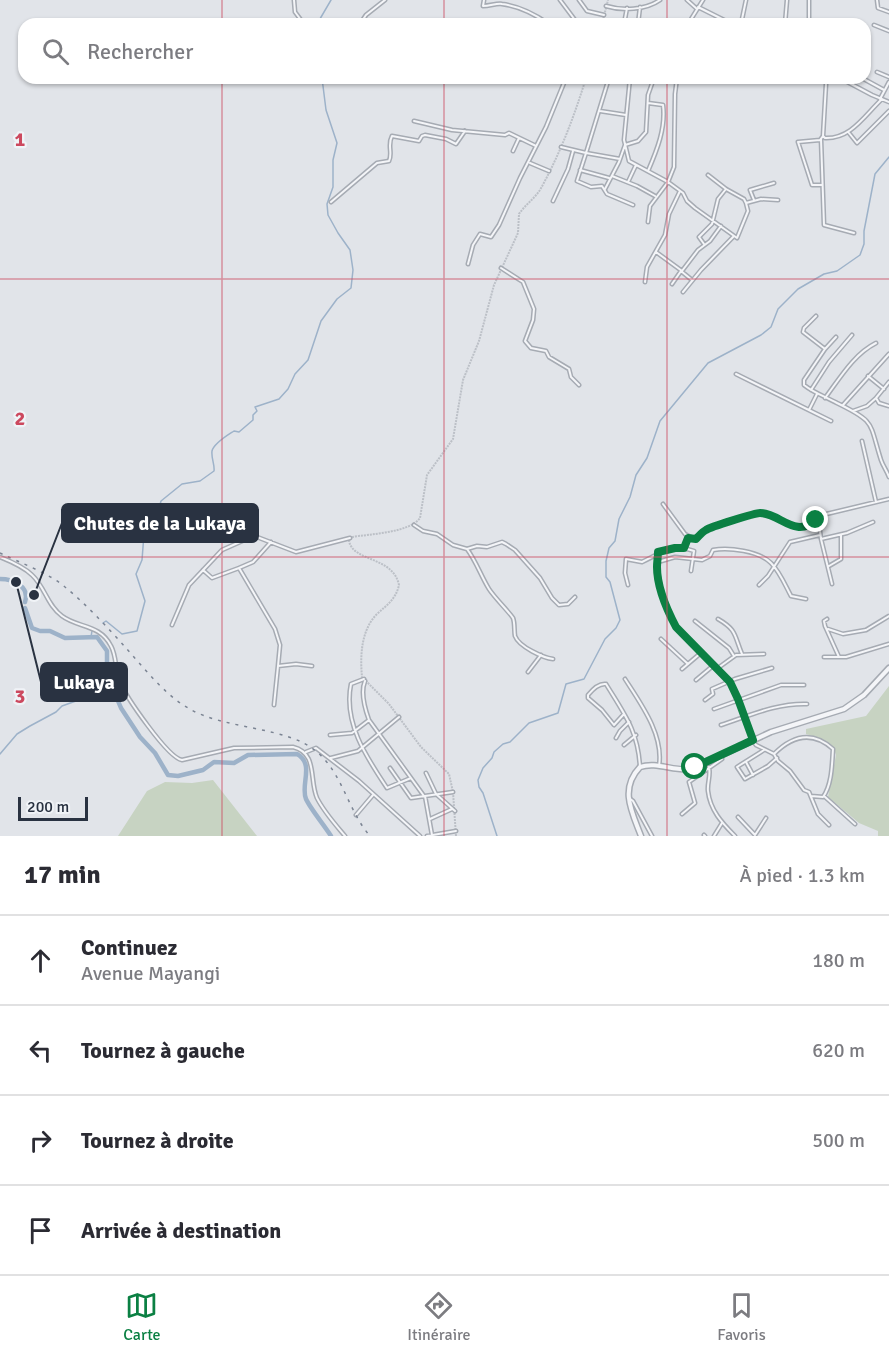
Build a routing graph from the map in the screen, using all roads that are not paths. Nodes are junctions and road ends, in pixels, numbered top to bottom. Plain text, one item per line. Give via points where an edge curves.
1 (294, 0) edge
2 (385, 0) edge
3 (484, 0) edge
4 (560, 0) edge
5 (579, 0) edge
6 (660, 0) edge
7 (687, 0) edge
8 (703, 0) edge
9 (746, 0) edge
10 (787, 0) edge
11 (809, 0) edge
12 (877, 0) edge
13 (606, 6) dead end
14 (640, 7) junction
15 (627, 8) junction
16 (698, 8) junction
17 (889, 12) edge
18 (604, 15) dead end
19 (300, 18) edge
20 (364, 18) edge
21 (539, 18) edge
22 (574, 18) edge
23 (625, 18) edge
24 (639, 18) edge
25 (692, 18) edge
26 (719, 18) edge
27 (742, 18) edge
28 (786, 18) edge
29 (809, 18) edge
30 (874, 25) dead end
31 (889, 31) edge
32 (877, 72) dead end
33 (889, 77) edge
34 (889, 82) edge
35 (871, 83) edge
36 (564, 84) edge
37 (607, 84) edge
38 (630, 84) edge
39 (652, 84) edge
40 (676, 84) edge
41 (826, 84) edge
42 (853, 84) edge
43 (884, 90) junction
44 (881, 99) junction
45 (889, 102) edge
46 (648, 103) junction
47 (600, 111) junction
48 (889, 111) edge
49 (627, 115) junction
50 (414, 121) dead end
51 (465, 131) junction
52 (849, 132) junction
53 (519, 138) junction
54 (822, 138) junction
55 (625, 145) junction
56 (536, 146) junction
57 (561, 147) dead end
58 (513, 151) dead end
59 (573, 151) junction
60 (586, 153) junction
61 (620, 159) junction
62 (529, 163) junction
63 (636, 165) junction
64 (580, 170) junction
65 (549, 171) dead end
66 (648, 172) junction
67 (708, 175) dead end
68 (611, 177) junction
69 (628, 182) junction
70 (668, 182) junction
71 (774, 183) dead end
72 (822, 185) junction
73 (726, 189) junction
74 (605, 190) junction
75 (680, 191) junction
76 (656, 197) junction
77 (754, 200) junction
78 (778, 200) dead end
79 (553, 201) dead end
80 (331, 202) dead end
81 (746, 202) junction
82 (633, 205) dead end
83 (715, 210) junction
84 (705, 215) junction
85 (713, 221) junction
86 (648, 222) dead end
87 (721, 226) junction
88 (854, 233) dead end
89 (734, 236) junction
90 (704, 244) junction
91 (655, 251) junction
92 (468, 264) dead end
93 (501, 268) dead end
94 (681, 272) junction
95 (692, 280) junction
96 (645, 282) dead end
97 (672, 284) dead end
98 (683, 292) dead end
99 (816, 316) dead end
100 (852, 336) dead end
101 (836, 338) dead end
102 (876, 343) dead end
103 (825, 349) junction
104 (889, 354) edge
105 (736, 374) dead end
106 (868, 376) junction
107 (889, 382) edge
108 (579, 385) dead end
109 (884, 389) junction
110 (811, 390) junction
111 (817, 394) junction
112 (825, 398) junction
113 (876, 398) junction
114 (843, 406) junction
115 (889, 406) edge
116 (809, 410) junction
117 (853, 411) junction
118 (831, 421) dead end
119 (862, 441) dead end
120 (889, 477) edge
121 (889, 499) edge
122 (876, 502) junction
123 (663, 504) dead end
124 (818, 518) junction
125 (873, 522) dead end
126 (414, 525) dead end
127 (820, 535) junction
128 (841, 535) junction
129 (350, 538) dead end
130 (688, 538) junction
131 (821, 539) junction
132 (271, 542) junction
133 (684, 548) junction
134 (467, 549) junction
135 (658, 552) junction
136 (0, 557) edge
137 (693, 560) junction
138 (658, 562) junction
139 (773, 566) junction
140 (829, 566) junction
141 (239, 568) junction
142 (203, 570) junction
143 (691, 571) dead end
144 (832, 584) dead end
145 (628, 585) dead end
146 (759, 585) dead end
147 (575, 597) dead end
148 (806, 599) dead end
149 (889, 616) edge
150 (718, 618) dead end
151 (826, 619) dead end
152 (694, 621) dead end
153 (172, 625) dead end
154 (828, 629) junction
155 (661, 639) dead end
156 (889, 644) edge
157 (702, 652) junction
158 (764, 654) dead end
159 (541, 655) junction
160 (742, 655) junction
161 (734, 656) junction
162 (825, 657) dead end
163 (838, 657) junction
164 (553, 659) dead end
165 (688, 664) junction
166 (714, 665) junction
167 (278, 666) junction
168 (312, 666) dead end
169 (717, 668) junction
170 (772, 668) dead end
171 (889, 668) edge
172 (682, 669) dead end
173 (528, 672) dead end
174 (625, 679) dead end
175 (696, 680) dead end
176 (730, 682) junction
177 (804, 685) dead end
178 (738, 699) junction
179 (705, 700) dead end
180 (807, 704) dead end
181 (274, 705) dead end
182 (714, 709) dead end
183 (624, 714) junction
184 (399, 717) dead end
185 (744, 717) junction
186 (369, 720) junction
187 (629, 722) junction
188 (721, 725) dead end
189 (355, 731) junction
190 (379, 734) junction
191 (330, 735) dead end
192 (636, 735) junction
193 (616, 738) dead end
194 (753, 740) junction
195 (624, 745) dead end
196 (361, 748) junction
197 (764, 750) junction
198 (305, 752) junction
199 (774, 754) junction
200 (720, 756) junction
201 (777, 758) junction
202 (330, 759) junction
203 (746, 762) junction
204 (658, 766) junction
205 (640, 767) junction
206 (709, 767) junction
207 (390, 768) dead end
208 (426, 773) dead end
209 (753, 775) junction
210 (411, 778) junction
211 (400, 783) junction
212 (453, 792) dead end
213 (436, 794) junction
214 (374, 795) junction
215 (424, 796) junction
216 (811, 796) junction
217 (824, 796) junction
218 (629, 798) junction
219 (682, 814) dead end
220 (356, 815) dead end
221 (738, 817) dead end
222 (766, 818) dead end
223 (429, 820) junction
224 (722, 823) junction
225 (855, 824) dead end
226 (829, 825) dead end
227 (456, 831) dead end
228 (432, 835) edge
229 (345, 836) edge
230 (420, 836) edge
231 (428, 836) edge
232 (641, 836) edge
233 (652, 836) edge
234 (714, 836) edge
235 (735, 836) edge
236 (755, 836) edge

1 - 19 street
2 - 20 street
3 - 21 street via 483,6 501,3
4 - 22 street
5 - 18 street via 587,11
6 - 14 street
7 - 16 street
8 - 16 street
9 - 27 street
10 - 28 street
11 - 29 street
12 - 17 street via 878,8
13 - 15 street
14 - 15 street
14 - 24 street
15 - 23 street
16 - 25 street
16 - 26 street
30 - 31 street
32 - 33 street
34 - 43 street
35 - 43 street
36 - 56 street
37 - 47 street
38 - 49 street
39 - 46 street
40 - 70 street via 675,161
41 - 54 street
42 - 44 street
43 - 44 street
44 - 45 street
44 - 52 street
46 - 55 street via 645,134
46 - 66 street via 663,105 664,114
47 - 49 street
47 - 60 street
48 - 52 street via 857,143
49 - 55 street
50 - 51 street
51 - 53 street via 509,133
51 - 80 street via 456,144 425,135 419,141 392,136 388,161 377,163
52 - 54 street
53 - 56 street
53 - 58 street
54 - 72 street
54 - 72 street via 798,145 811,184
55 - 61 street
55 - 63 street via 628,159
56 - 62 street
57 - 59 street
59 - 60 street
59 - 79 street
60 - 61 street
60 - 64 street
61 - 68 street
62 - 65 street
62 - 92 street via 499,225 491,237 480,234
63 - 66 street
63 - 69 street
64 - 68 street
64 - 74 street via 578,182
66 - 70 street
67 - 73 street
68 - 69 street
68 - 74 street
69 - 76 street
70 - 75 street
70 - 76 street
71 - 77 street via 750,190
72 - 88 street via 824,225
73 - 81 street
73 - 83 street via 718,196
74 - 82 street
75 - 84 street
75 - 91 street via 665,235
76 - 86 street
77 - 78 street
77 - 81 street
81 - 89 street via 747,217 738,238
83 - 84 street
83 - 85 street
84 - 85 street
85 - 87 street
85 - 90 street via 699,237
87 - 89 street
87 - 90 street
89 - 95 street
90 - 94 street
91 - 94 street
91 - 96 street
93 - 108 street via 523,282 534,309 525,341 569,369
94 - 95 street
94 - 97 street
95 - 98 street
99 - 103 street via 803,332
100 - 110 street via 828,362
101 - 103 street
102 - 112 street via 855,360
103 - 110 street via 804,380
104 - 106 street
105 - 116 street
106 - 109 street
106 - 114 street
107 - 109 street
109 - 113 street
110 - 111 street
111 - 112 street
111 - 116 street
112 - 114 street
113 - 115 street
113 - 117 street
114 - 117 street
116 - 118 street
117 - 120 street via 871,426
119 - 122 street
121 - 122 street
122 - 124 street
123 - 130 street
124 - 127 street
124 - 130 street via 810,525 794,527 761,513 708,528 696,539
125 - 128 street
126 - 134 street
127 - 131 street
127 - 139 street via 790,542
128 - 131 street
128 - 140 street via 841,559
129 - 132 street via 296,552
130 - 133 street
131 - 140 street
132 - 141 street via 253,562
132 - 142 street via 249,538 222,550
133 - 135 street
133 - 137 street via 694,550
134 - 147 street via 506,543 540,577 559,605 568,604
134 - 159 street via 489,589 513,618 515,635
135 - 138 street
135 - 145 street via 642,562 626,559
136 - 198 street via 31,574 64,618 104,636 112,647 118,679 126,693 153,734 176,759 237,748 294,747
137 - 138 street via 675,557
137 - 139 street via 728,548 763,558
137 - 143 street
138 - 157 street via 660,585 671,618
139 - 146 street
139 - 148 street via 791,596
140 - 144 street
141 - 142 street via 212,578
141 - 167 street via 275,629 280,642
142 - 153 street via 189,585
149 - 154 street via 867,630 843,634
150 - 160 street via 737,636
151 - 154 street
152 - 161 street
154 - 163 street
155 - 165 street
156 - 163 street
157 - 165 street
157 - 166 street
158 - 160 street
159 - 164 street
159 - 173 street
160 - 161 street
161 - 169 street
162 - 163 street
165 - 172 street
166 - 169 street
166 - 175 street
167 - 168 street
167 - 181 street
169 - 176 street
170 - 176 street
171 - 194 street via 864,695 844,709
174 - 204 street via 659,741
176 - 178 street
176 - 179 street via 712,689 713,694
177 - 178 street via 782,685
178 - 182 street
178 - 185 street
180 - 185 street via 762,710
183 - 183 street via 605,684 588,695 614,725
183 - 187 street
184 - 190 street
185 - 188 street
185 - 194 street
186 - 189 street
186 - 189 street via 364,680 350,685
186 - 190 street
187 - 192 street
187 - 193 street
189 - 191 street
189 - 196 street
190 - 196 street
190 - 210 street
192 - 195 street
192 - 205 street
194 - 197 street
194 - 200 street
196 - 202 street
196 - 211 street via 387,788
197 - 199 street
197 - 203 street
198 - 202 street via 316,748
198 - 229 street via 316,796
199 - 201 street
199 - 217 street via 786,742 804,736 829,745 833,749 831,775
200 - 204 street via 687,770
200 - 206 street via 722,759
201 - 209 street
201 - 216 street
202 - 214 street
203 - 209 street
203 - 209 street via 737,767 745,779
204 - 205 street
205 - 218 street via 631,783
206 - 219 street via 689,782 695,803
206 - 224 street via 709,797
207 - 211 street
208 - 213 street
210 - 211 street
210 - 215 street
211 - 215 street via 411,798
212 - 213 street
213 - 215 street
213 - 223 street via 454,810
214 - 220 street
214 - 230 street
215 - 223 street
216 - 217 street
216 - 226 street via 818,814
217 - 225 street
218 - 232 street via 630,812
218 - 233 street
221 - 236 street
222 - 236 street
223 - 228 street
224 - 234 street
224 - 235 street
227 - 228 street
228 - 231 street

